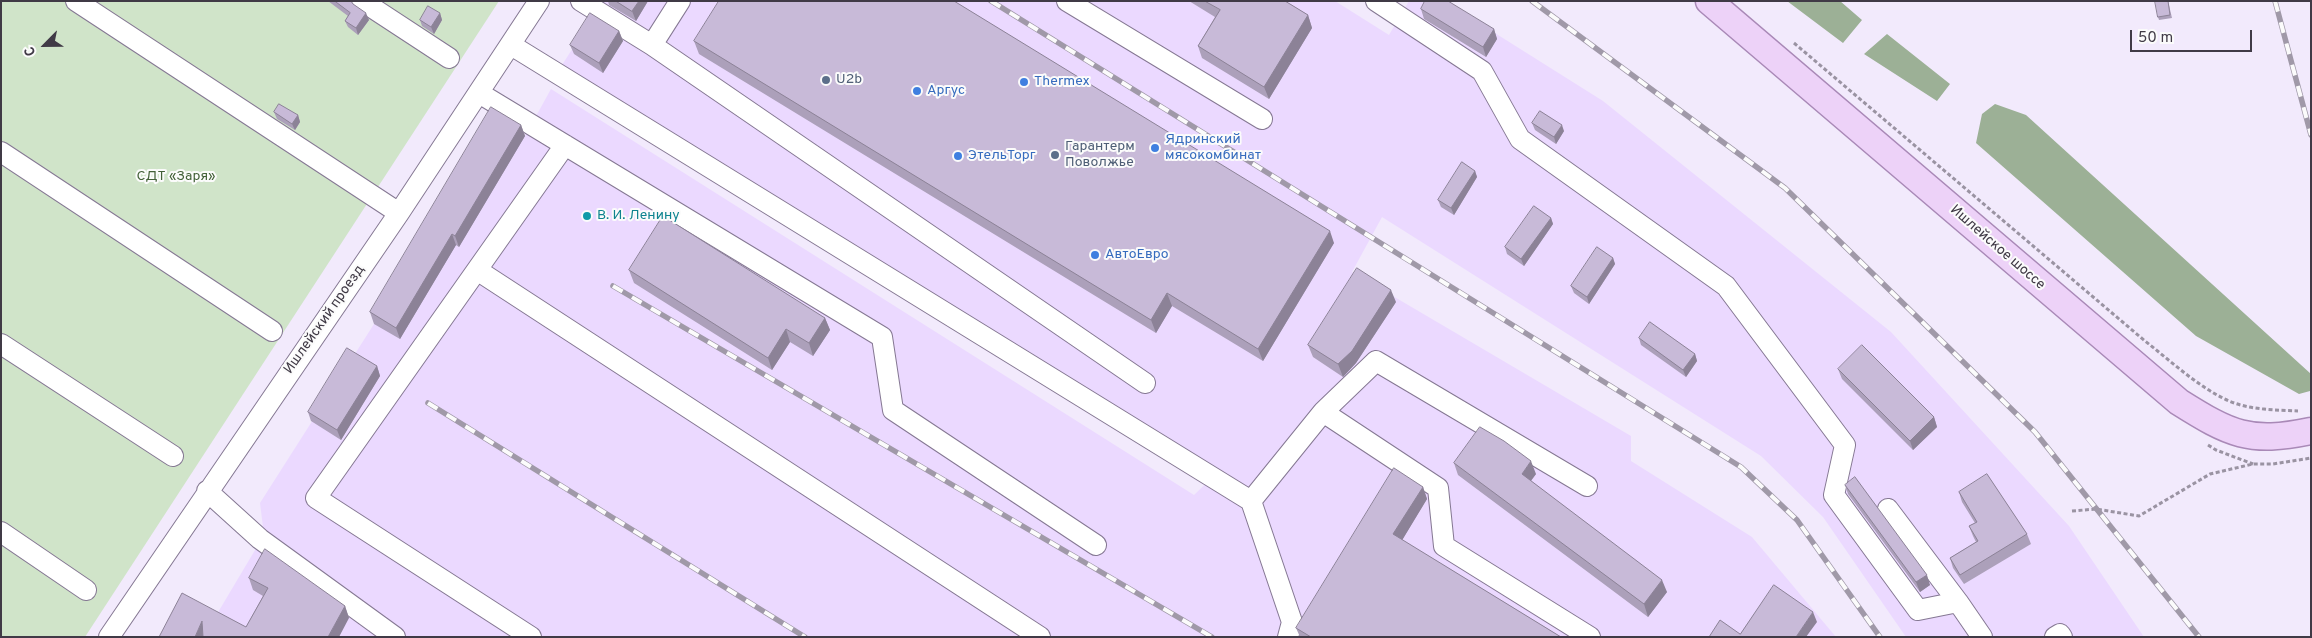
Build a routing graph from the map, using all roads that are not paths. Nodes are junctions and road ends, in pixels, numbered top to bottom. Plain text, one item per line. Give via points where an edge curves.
1 (76, 1) edge
2 (362, 1) edge
3 (539, 1) edge
4 (581, 1) edge
5 (680, 1) edge
6 (1067, 1) edge
7 (1376, 1) edge
8 (1709, 1) edge
9 (511, 45) junction
10 (652, 46) junction
11 (449, 58) dead end
12 (479, 94) junction
13 (1262, 119) dead end
14 (565, 145) junction
15 (1, 152) edge
16 (398, 213) junction
17 (477, 270) junction
18 (272, 331) dead end
19 (1, 344) edge
20 (1145, 383) dead end
21 (1323, 412) junction
22 (2306, 421) edge
23 (172, 456) dead end
24 (1587, 486) dead end
25 (207, 491) junction
26 (1252, 501) junction
27 (1888, 509) dead end
28 (1, 532) edge
29 (1096, 545) dead end
30 (86, 590) dead end
31 (1958, 602) junction
32 (110, 637) edge
33 (395, 637) edge
34 (531, 637) edge
35 (1040, 637) edge
36 (1288, 637) edge
37 (1590, 637) edge
38 (1982, 637) edge
39 (2055, 637) edge
40 (2062, 637) edge

1 - 16 street
2 - 11 street
3 - 9 street, Ишлейский проезд
4 - 10 street
5 - 10 street
6 - 13 street
7 - 31 street via 1482,71 1520,139 1726,286 1846,445 1834,495 1904,591 1918,610
8 - 22 main road, Ишлейское шоссе via 2179,402 2238,434 2289,436
9 - 12 street, Ишлейский проезд
9 - 26 street
10 - 20 street
12 - 14 street
12 - 16 street, Ишлейский проезд
14 - 17 street
14 - 29 street via 882,337 893,410
15 - 18 street
16 - 25 street, Ишлейский проезд
17 - 34 street via 316,498
17 - 35 street
19 - 23 street
21 - 24 street via 1376,361
21 - 26 street
21 - 37 street via 1438,488 1444,546
25 - 32 street, Ишлейский проезд
25 - 33 street via 260,539
26 - 36 street via 1292,622
27 - 31 street
28 - 30 street
31 - 38 street
39 - 40 street via 2060,634

